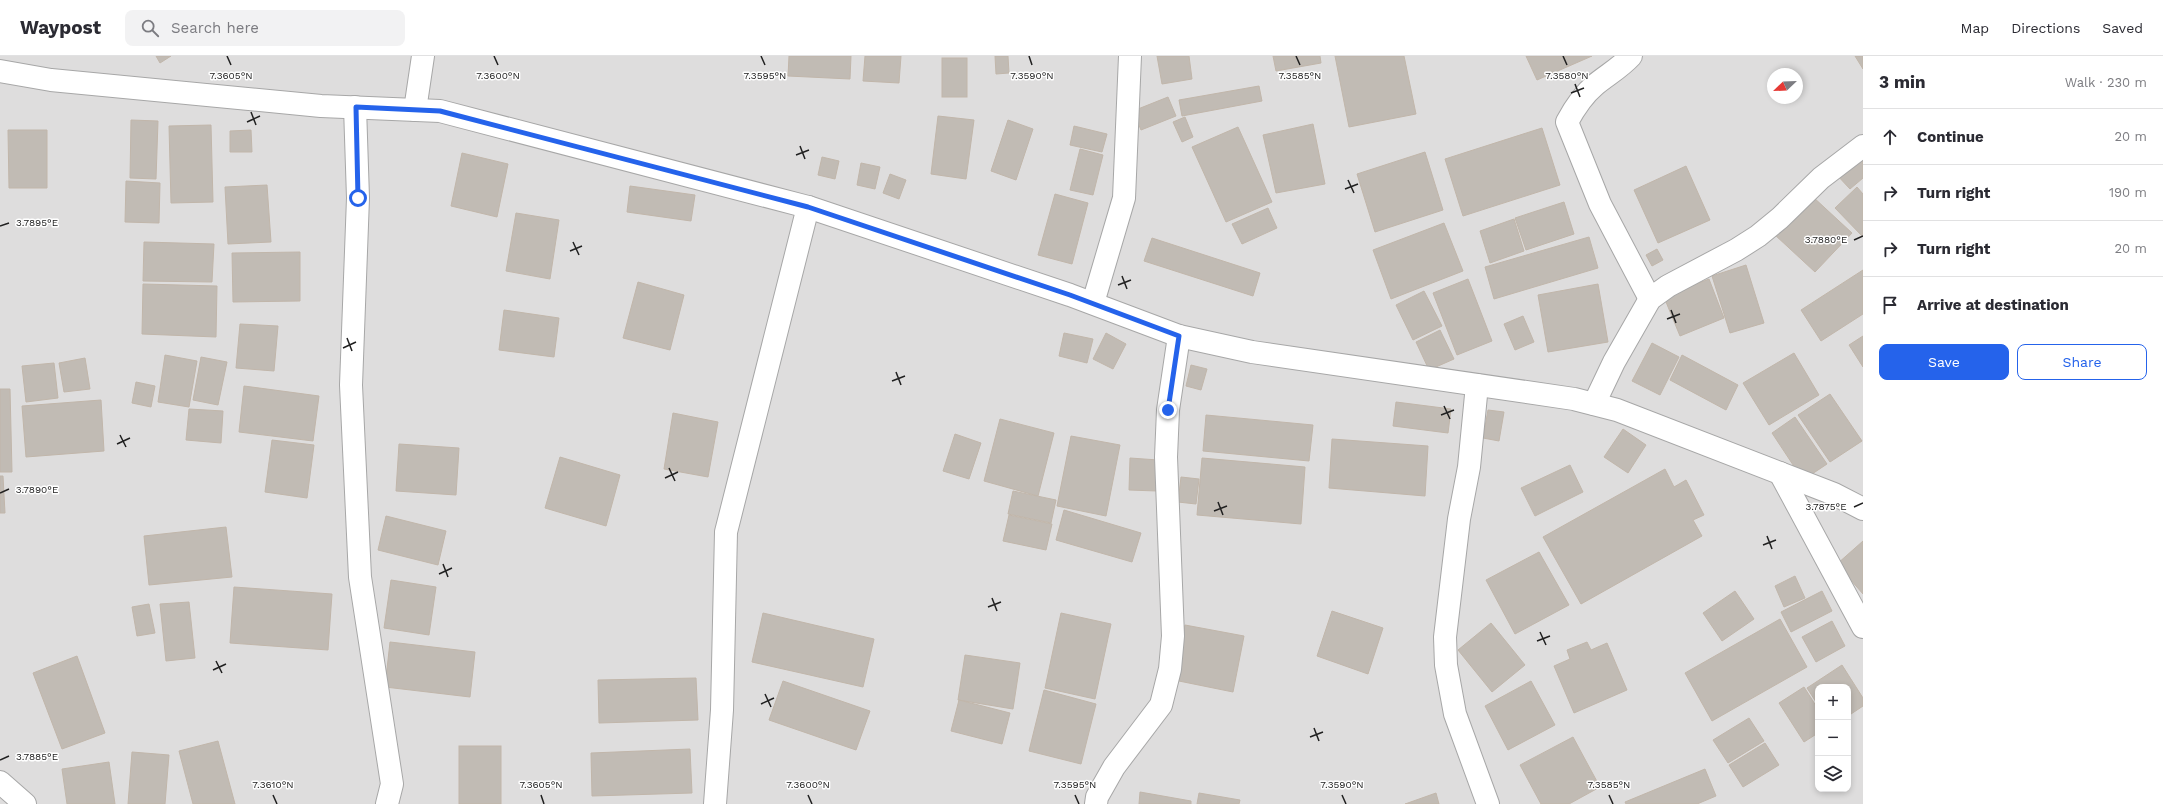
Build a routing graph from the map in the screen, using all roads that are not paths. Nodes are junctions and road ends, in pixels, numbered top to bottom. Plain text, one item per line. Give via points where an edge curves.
1 (423, 56) edge
2 (1130, 56) edge
3 (1630, 56) edge
4 (0, 71) edge
5 (356, 107) junction
6 (415, 110) junction
7 (1863, 146) edge
8 (808, 207) junction
9 (1650, 299) junction
10 (1094, 303) junction
11 (1179, 336) junction
12 (1477, 385) junction
13 (1594, 404) junction
14 (1780, 473) junction
15 (1863, 509) edge
16 (1863, 628) edge
17 (0, 782) edge
18 (25, 804) edge
19 (387, 804) edge
20 (715, 804) edge
21 (1096, 804) edge
22 (1488, 804) edge

1 - 6 street
2 - 10 street via 1124,198
3 - 9 street via 1594,86 1574,108 1567,122 1600,204
4 - 5 street via 51,80 321,106
5 - 6 street
5 - 19 street via 358,198 351,385 358,547 360,578 392,784
6 - 8 street via 440,111
7 - 9 street via 1821,178 1758,236 1668,286
8 - 10 street
8 - 20 street via 726,532 722,710
9 - 13 street via 1614,362
10 - 11 street
11 - 12 street via 1252,352
11 - 21 street via 1168,410 1166,457 1173,636 1170,669 1161,705 1114,767 1097,797
12 - 13 street
12 - 22 street via 1469,467 1459,519 1445,637 1446,665 1456,714
13 - 14 street via 1616,410
14 - 15 street via 1834,494
14 - 16 street
17 - 18 street

